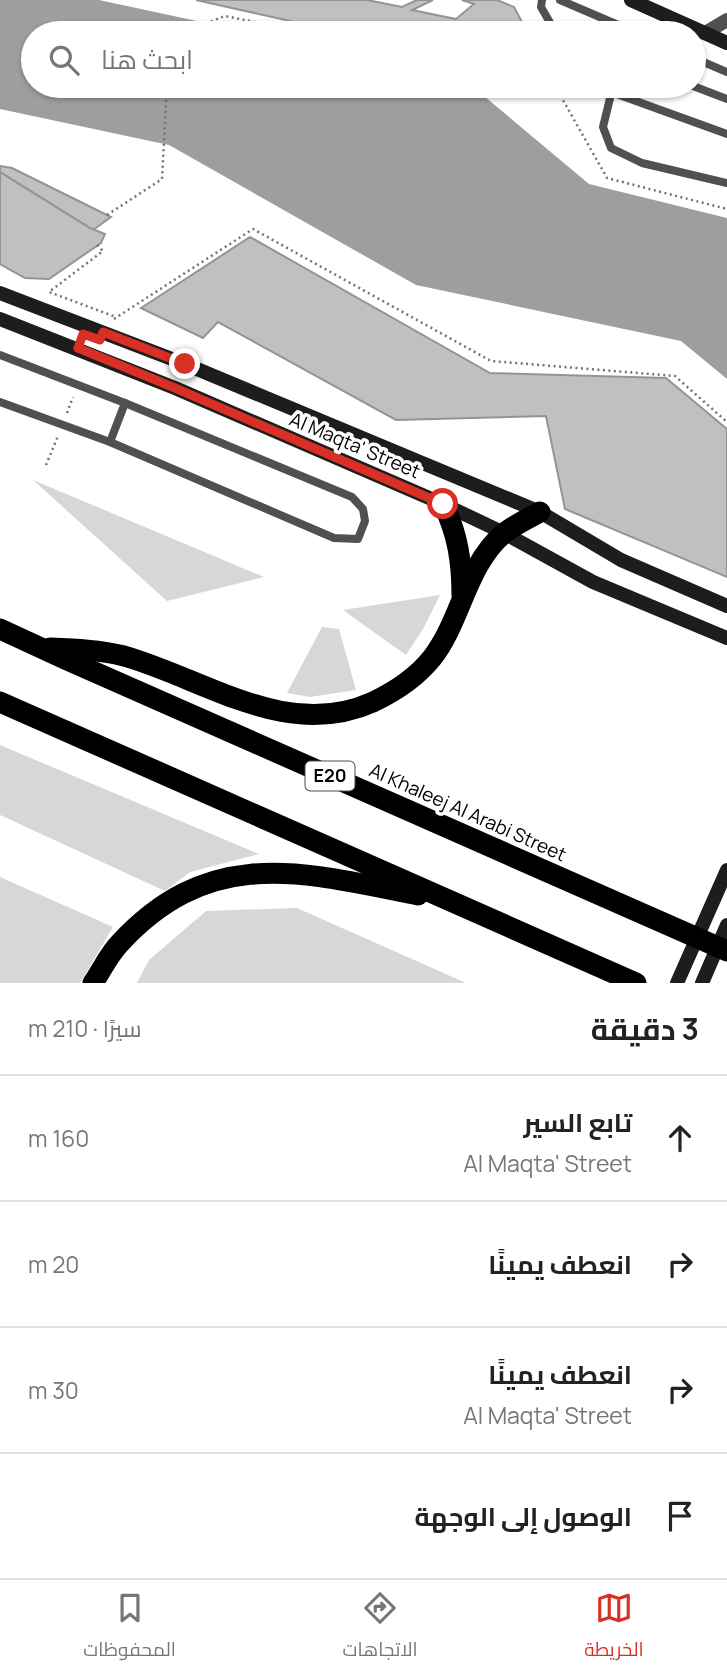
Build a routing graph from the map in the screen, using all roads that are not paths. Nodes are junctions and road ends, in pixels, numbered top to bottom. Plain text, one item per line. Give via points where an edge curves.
1 (542, 0) edge
2 (560, 0) edge
3 (631, 0) edge
4 (727, 20) edge
5 (549, 21) edge
6 (607, 21) edge
7 (678, 21) edge
8 (706, 32) edge
9 (706, 33) edge
10 (727, 43) edge
11 (706, 63) edge
12 (727, 72) edge
13 (706, 91) edge
14 (610, 98) edge
15 (635, 98) edge
16 (727, 99) edge
17 (727, 134) edge
18 (727, 183) edge
19 (0, 293) edge
20 (0, 319) edge
21 (0, 355) edge
22 (0, 402) edge
23 (125, 403) junction
24 (110, 442) junction
25 (443, 504) junction
26 (540, 512) junction
27 (504, 533) junction
28 (463, 599) junction
29 (727, 606) edge
30 (0, 629) edge
31 (727, 638) edge
32 (41, 648) junction
33 (0, 702) edge
34 (727, 870) edge
35 (457, 903) junction
36 (727, 925) edge
37 (727, 951) edge
38 (93, 983) edge
39 (636, 983) edge
40 (677, 983) edge
41 (702, 983) edge

1 - 5 lane
2 - 6 lane
3 - 7 street
4 - 8 street
9 - 10 street
11 - 12 lane
13 - 16 lane
14 - 18 lane via 603,127 611,148 642,163
15 - 17 lane
19 - 26 street, Al Maqta' Street via 210,374
20 - 25 street, Al Maqta' Street via 175,388
21 - 23 lane
22 - 24 lane
23 - 24 lane
23 - 24 lane via 352,497 363,509 363,528 358,539 334,538
25 - 27 street, Al Maqta' Street
25 - 28 highway via 460,549
26 - 27 highway
26 - 29 street, Al Maqta' Street via 621,560
27 - 28 highway via 482,560
27 - 31 street, Al Maqta' Street via 593,582
28 - 32 highway via 441,646 420,672 393,692 329,714 262,708 124,656
30 - 32 highway, Al Khaleej Al Arabi Street / E20
32 - 37 highway, Al Khaleej Al Arabi Street / E20
33 - 35 highway
34 - 40 street
35 - 38 highway via 312,874 243,873 204,884 162,905 118,944
35 - 39 highway
36 - 41 street

